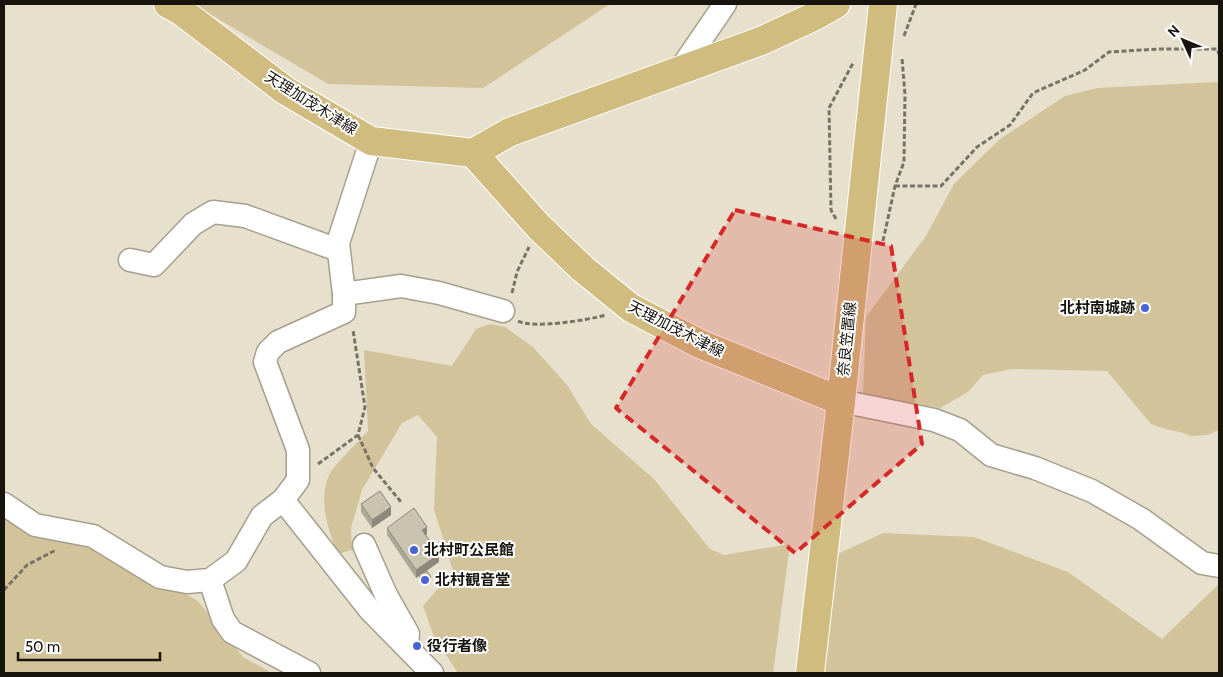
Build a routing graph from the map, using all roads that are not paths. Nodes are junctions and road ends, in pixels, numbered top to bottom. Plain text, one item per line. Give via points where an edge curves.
1 (168, 4) edge
2 (725, 4) edge
3 (836, 4) edge
4 (883, 4) edge
5 (680, 70) junction
6 (371, 141) junction
7 (473, 153) junction
8 (338, 250) junction
9 (130, 260) dead end
10 (344, 303) junction
11 (508, 315) road end
12 (841, 401) junction
13 (283, 500) junction
14 (4, 504) edge
15 (364, 545) dead end
16 (1219, 566) edge
17 (210, 580) junction
18 (407, 647) junction
19 (309, 673) edge
20 (432, 673) edge
21 (810, 673) edge

1 - 6 main road, 天理加茂木津線 via 286,91
2 - 5 street
3 - 5 main road via 761,41
4 - 12 main road, 奈良笠置線 via 869,250
5 - 7 main road via 510,132
6 - 7 main road, 天理加茂木津線
6 - 8 street
7 - 12 main road, 天理加茂木津線 via 539,227 631,308 700,344
8 - 9 street via 245,216 213,212 194,224 154,265
8 - 10 street
10 - 11 street via 401,286
10 - 13 street via 278,342 268,352 265,362 298,450 298,480
12 - 16 street via 934,420 960,430 992,455 1036,468 1092,491 1141,519 1202,563
12 - 21 main road, 奈良笠置線
13 - 17 street via 262,516 236,561
13 - 18 street via 370,610
14 - 17 street via 35,525 94,536 160,577 187,582
15 - 18 street via 408,634
17 - 19 street via 223,619 232,632
18 - 20 street

